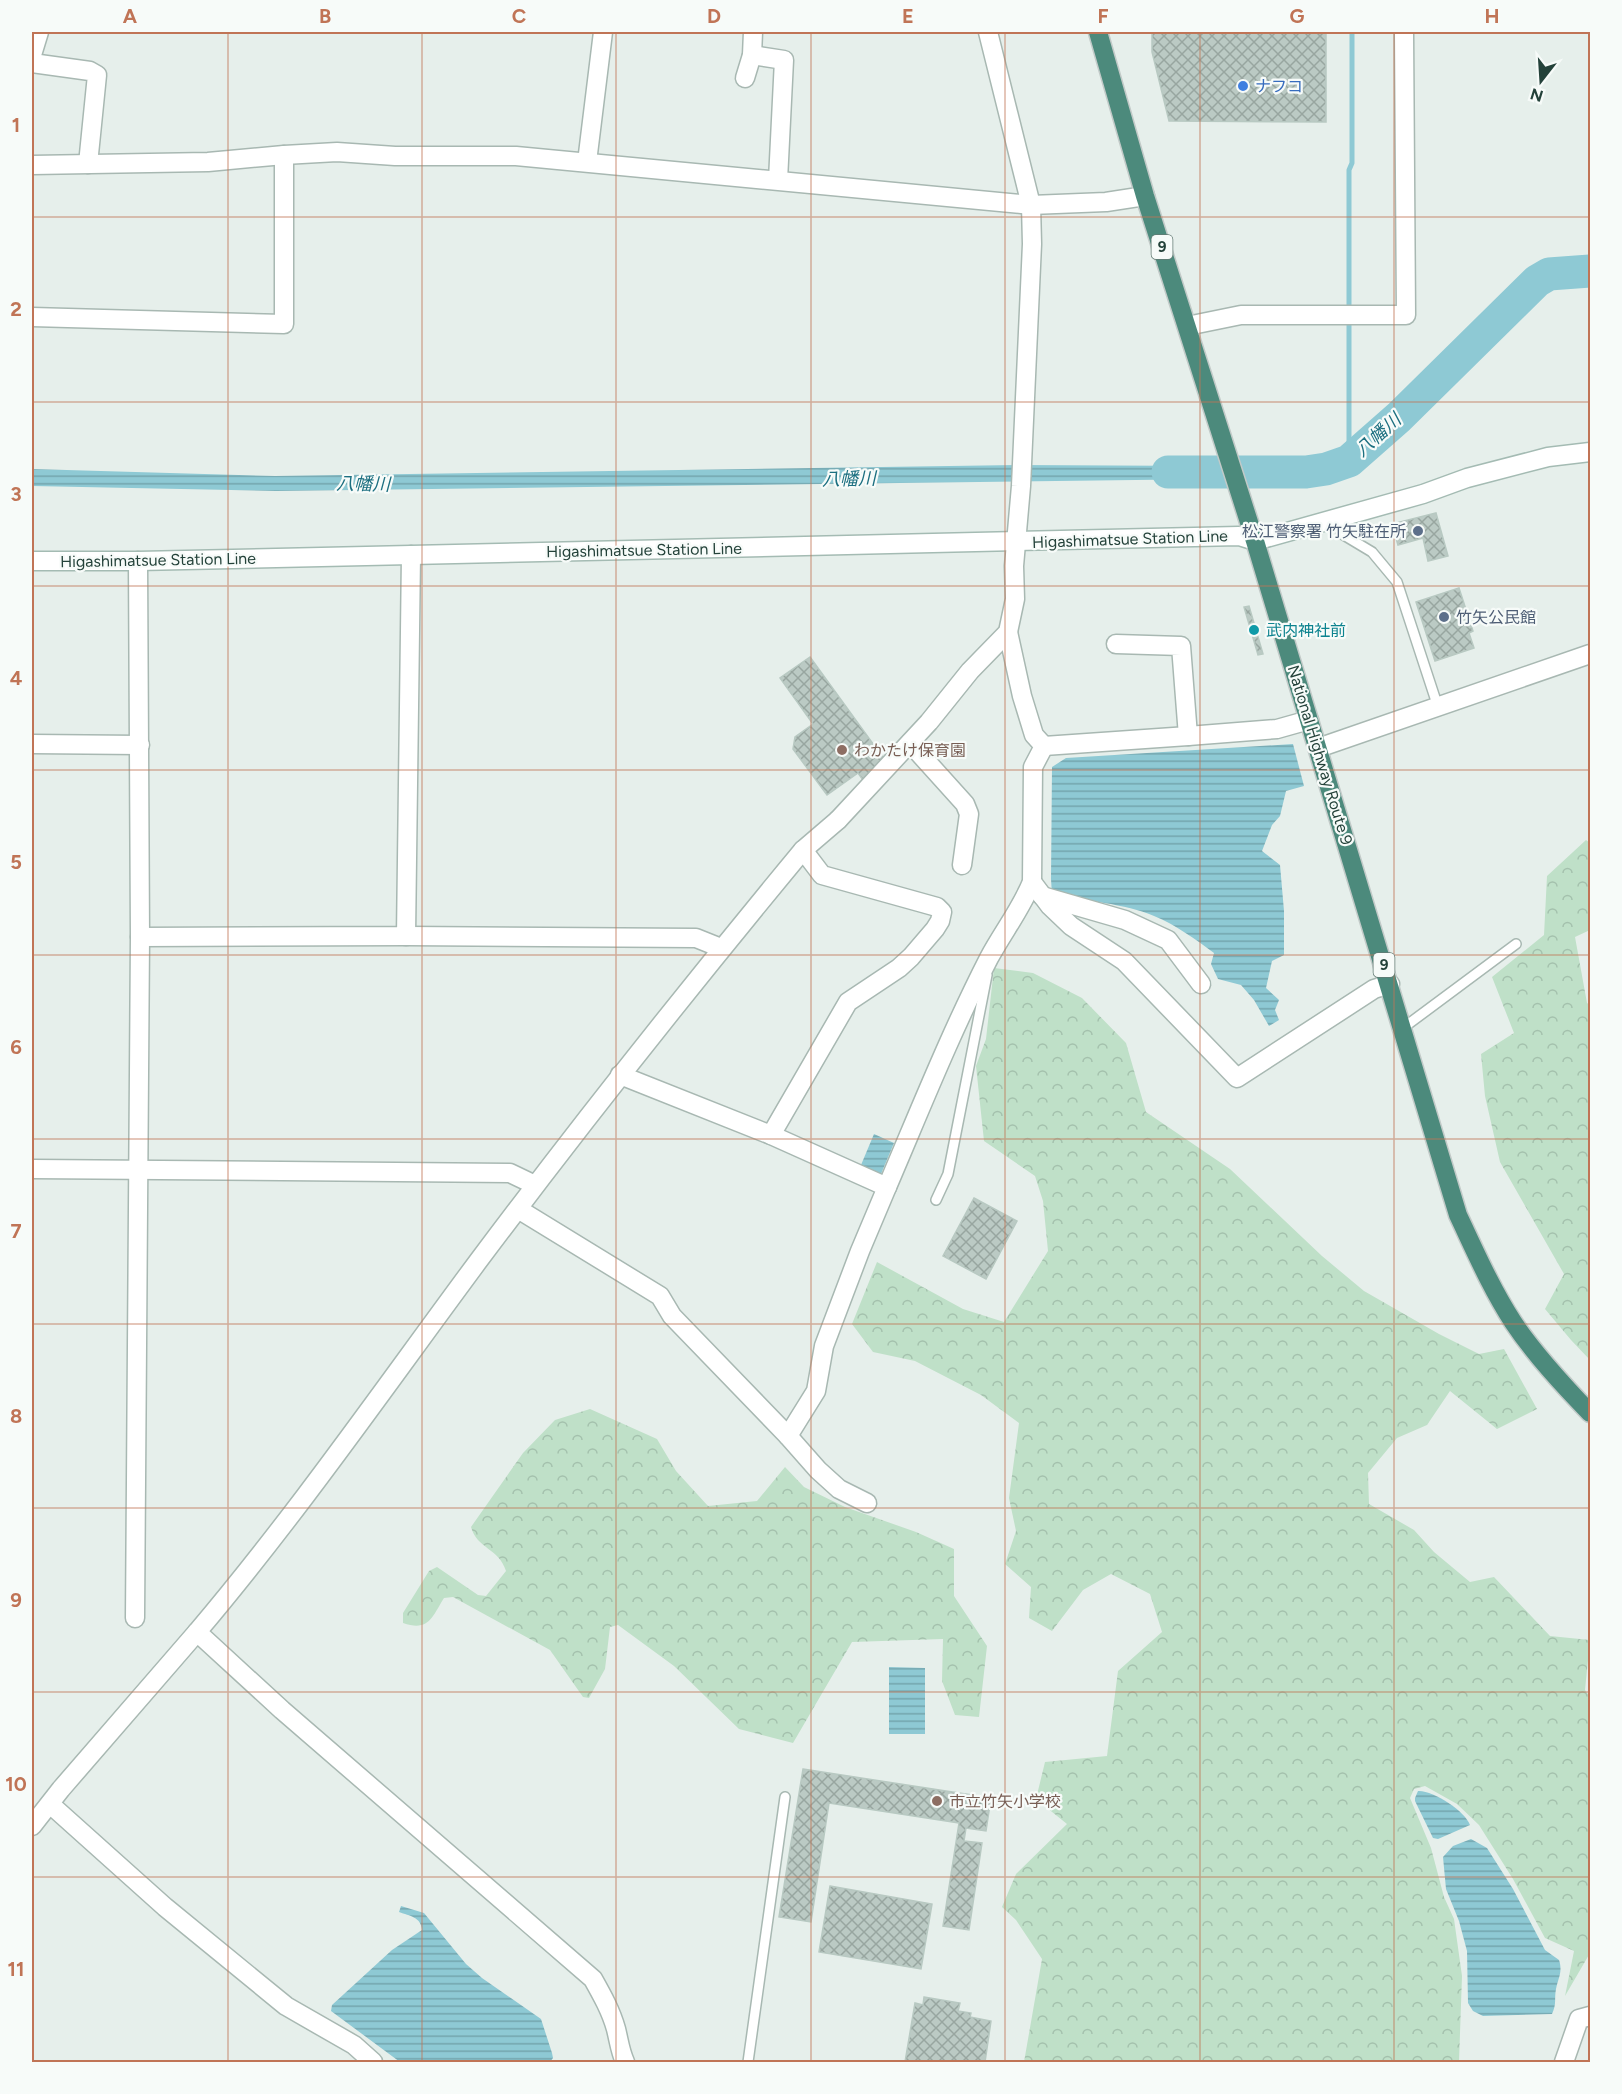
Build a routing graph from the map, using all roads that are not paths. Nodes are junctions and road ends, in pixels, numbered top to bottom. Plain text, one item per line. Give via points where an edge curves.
1 (39, 32) edge
2 (603, 32) edge
3 (753, 32) edge
4 (988, 32) edge
5 (1098, 32) edge
6 (1404, 32) edge
7 (32, 55) edge
8 (752, 55) junction
9 (32, 63) edge
10 (745, 78) dead end
11 (284, 155) junction
12 (586, 162) junction
13 (88, 164) junction
14 (32, 165) edge
15 (778, 180) junction
16 (1145, 196) junction
17 (1031, 205) junction
18 (32, 317) edge
19 (1187, 326) junction
20 (1590, 452) edge
21 (1336, 519) junction
22 (1255, 541) junction
23 (1017, 542) junction
24 (411, 555) junction
25 (32, 561) edge
26 (138, 561) junction
27 (1008, 632) junction
28 (1116, 644) dead end
29 (1590, 654) edge
30 (1438, 707) junction
31 (1309, 720) junction
32 (1188, 736) junction
33 (910, 743) junction
34 (32, 744) edge
35 (140, 745) junction
36 (1044, 746) junction
37 (1318, 748) junction
38 (802, 850) junction
39 (962, 865) dead end
40 (1037, 889) junction
41 (406, 936) junction
42 (140, 937) junction
43 (1516, 944) dead end
44 (721, 948) junction
45 (990, 957) junction
46 (1201, 984) dead end
47 (1390, 984) junction
48 (1403, 1028) junction
49 (620, 1075) junction
50 (771, 1135) junction
51 (32, 1169) edge
52 (139, 1170) junction
53 (535, 1185) junction
54 (887, 1187) junction
55 (936, 1200) dead end
56 (518, 1209) junction
57 (1590, 1413) edge
58 (788, 1436) junction
59 (867, 1503) dead end
60 (135, 1618) dead end
61 (196, 1632) junction
62 (785, 1797) dead end
63 (50, 1804) junction
64 (32, 1826) edge
65 (1590, 2016) edge
66 (373, 2062) edge
67 (625, 2062) edge
68 (748, 2062) edge
69 (1564, 2062) edge

1 - 7 street
2 - 12 street
3 - 8 street
4 - 17 street
5 - 16 highway, National Highway Route 9 / 9
6 - 19 street via 1406,315 1241,315
8 - 10 street
8 - 15 street via 784,60
9 - 13 street via 97,75
11 - 12 street via 338,152 516,156
11 - 13 street via 208,162
11 - 18 street via 284,324
12 - 15 street
13 - 14 street
15 - 17 street
16 - 17 street
16 - 19 highway, National Highway Route 9 / 9
17 - 23 street
19 - 22 highway, National Highway Route 9 / 9
20 - 21 street via 1548,457 1467,478
21 - 22 street
21 - 30 lane via 1342,534 1372,552 1397,582
22 - 23 street, Higashimatsue Station Line via 1239,536
22 - 31 highway, National Highway Route 9 / 9
23 - 24 street, Higashimatsue Station Line
23 - 27 street via 1015,599
24 - 26 street, Higashimatsue Station Line
24 - 41 street
25 - 26 street, Higashimatsue Station Line
26 - 35 street
27 - 33 street
27 - 36 street via 1034,735
28 - 32 street via 1180,646
29 - 30 street
30 - 37 street
31 - 32 street via 1277,729
31 - 37 highway, National Highway Route 9 / 9
32 - 36 street
33 - 38 street via 838,820
33 - 39 street via 968,809
34 - 35 street
35 - 42 street
36 - 40 street via 1034,767
37 - 47 highway, National Highway Route 9 / 9
38 - 44 street
38 - 50 street via 822,875 937,907 942,912 935,929 911,957 848,1002
40 - 45 street via 1027,895
40 - 46 street via 1125,920 1168,940
40 - 47 street via 1071,926 1124,961 1237,1078 1374,989
41 - 42 street
41 - 44 street via 696,939
42 - 52 street
43 - 48 lane
44 - 49 street
45 - 54 street
45 - 55 lane via 948,1174
47 - 48 highway, National Highway Route 9 / 9
48 - 57 highway, National Highway Route 9 / 9 via 1458,1215 1481,1264 1513,1322 1560,1383
49 - 50 street
49 - 53 street
50 - 54 street
51 - 52 street
52 - 53 street via 510,1173
52 - 60 street
53 - 56 street
54 - 58 street via 824,1346 816,1391
56 - 58 street via 660,1296 672,1316
56 - 61 street via 272,1540
58 - 59 street via 839,1489
61 - 63 street
61 - 67 street via 593,1979 608,2006
62 - 68 lane
63 - 64 street
63 - 66 street via 165,1907 286,2006 354,2045
65 - 69 street via 1579,2019

